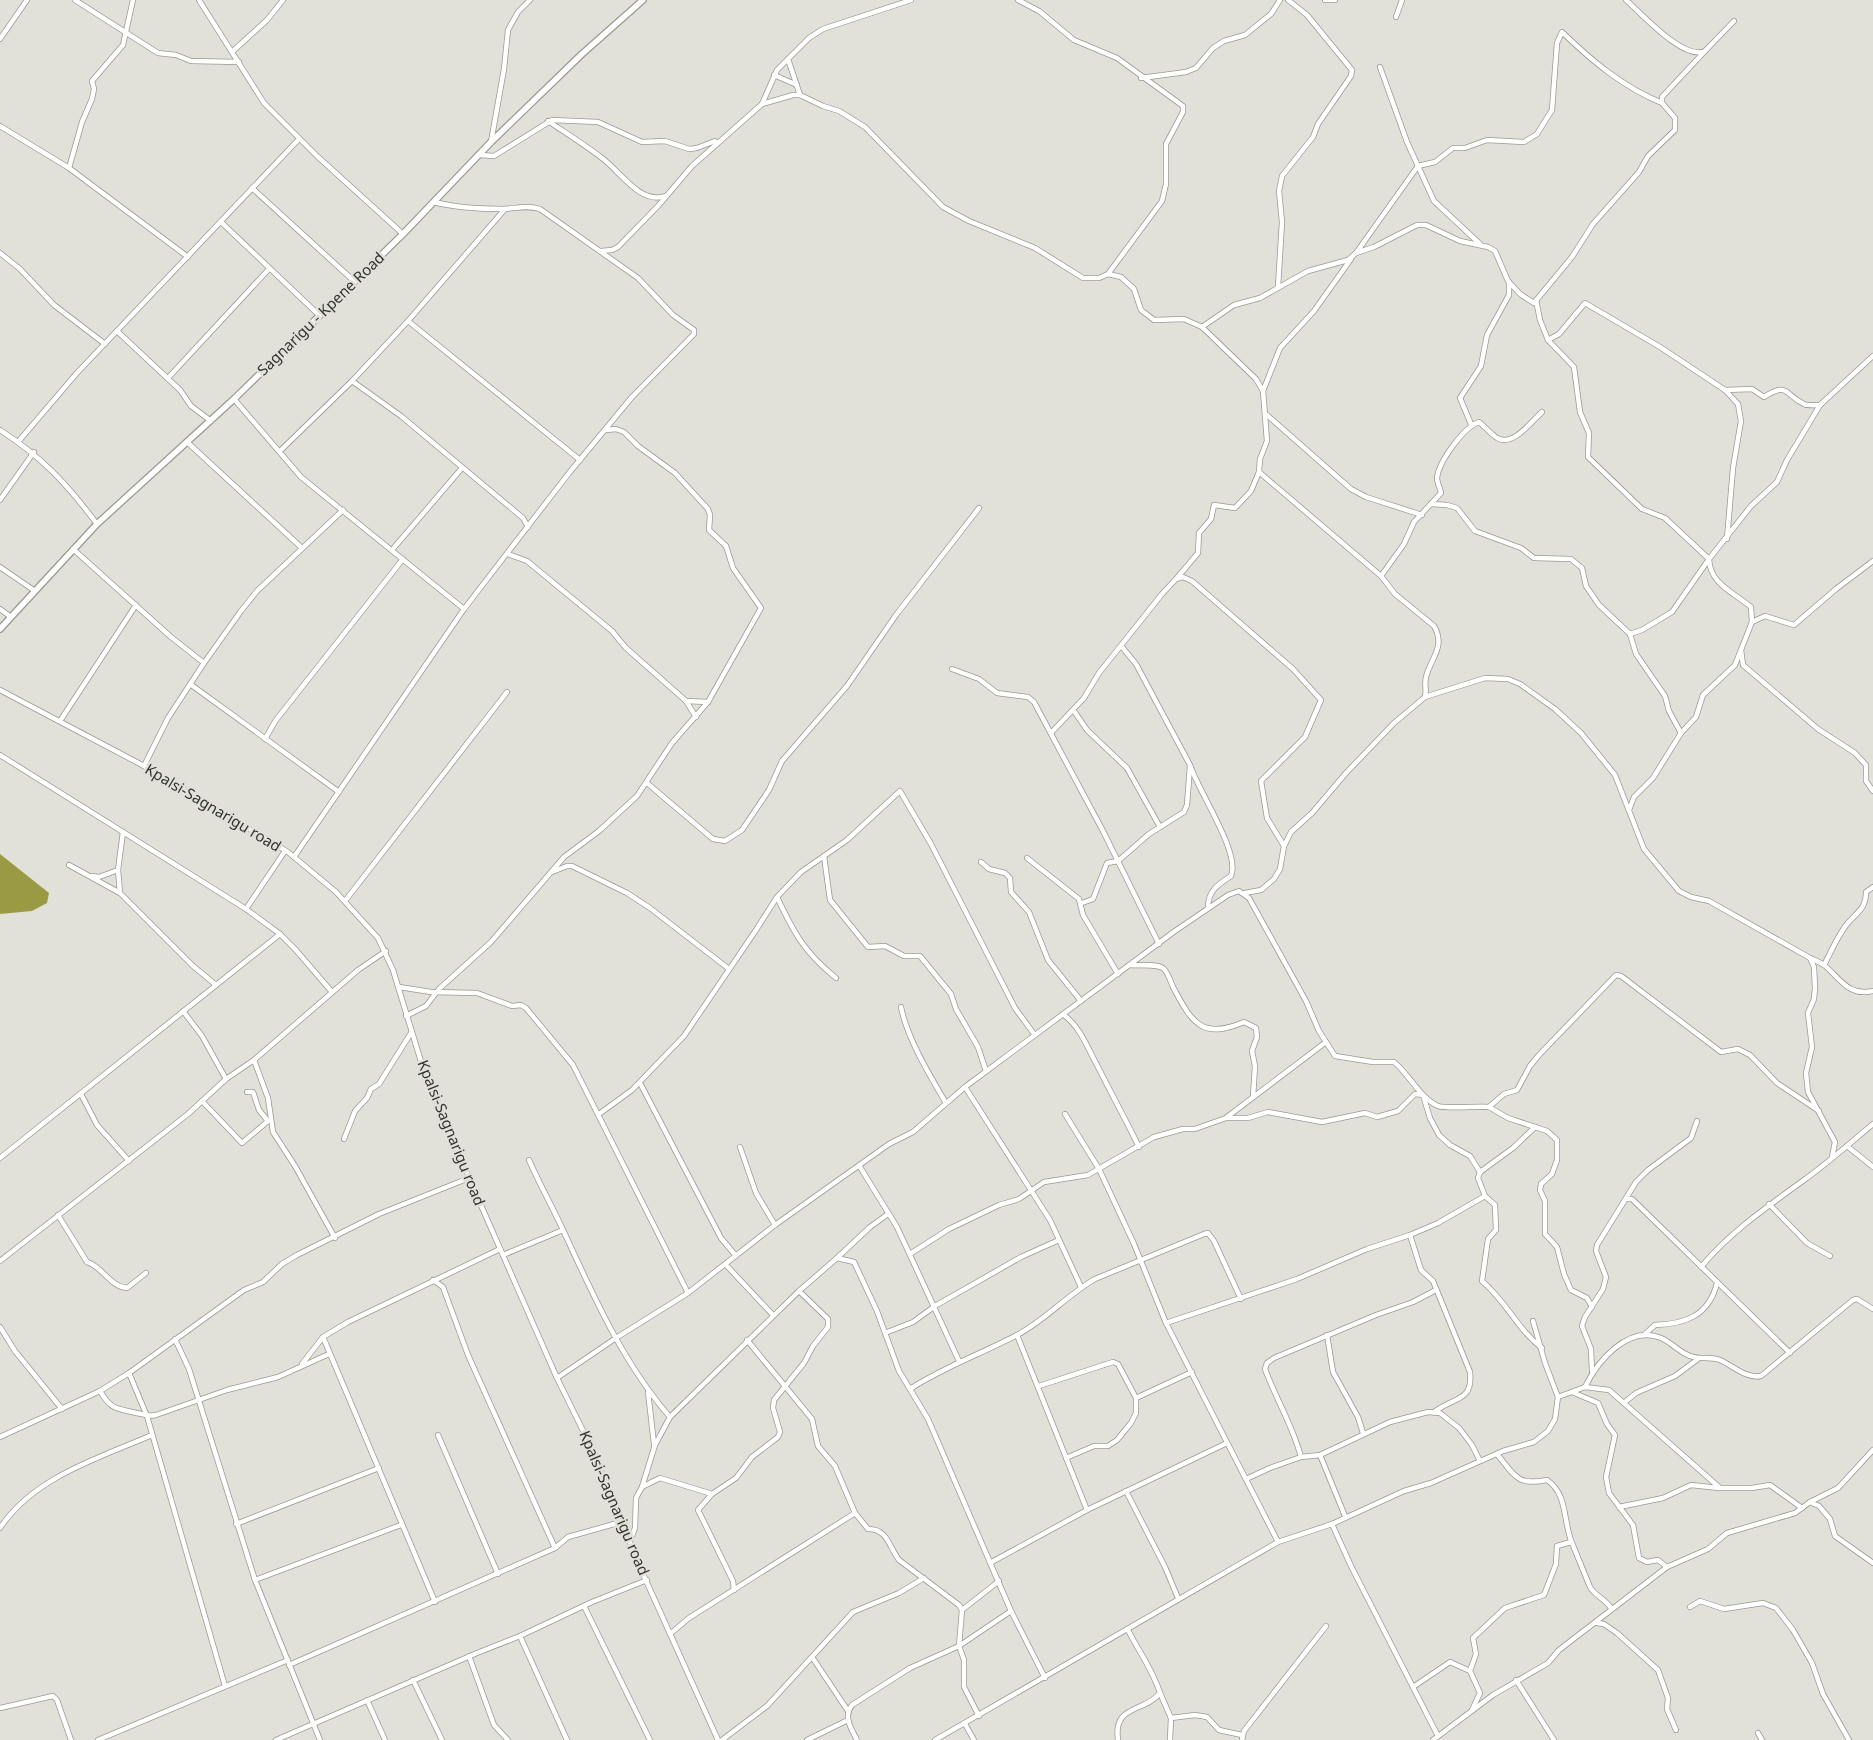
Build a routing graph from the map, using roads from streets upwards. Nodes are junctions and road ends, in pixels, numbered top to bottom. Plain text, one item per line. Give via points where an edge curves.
1 (28, 0) edge
2 (75, 0) edge
3 (133, 0) edge
4 (199, 0) edge
5 (283, 0) edge
6 (530, 0) edge
7 (643, 0) edge
8 (911, 0) edge
9 (1018, 0) edge
10 (1280, 0) edge
11 (1288, 0) edge
12 (1325, 0) edge
13 (1335, 0) edge
14 (1402, 0) edge
15 (1626, 0) edge
16 (1396, 18) dead end
17 (1734, 21) dead end
18 (126, 34) junction
19 (0, 38) edge
20 (233, 51) junction
21 (1705, 51) junction
22 (788, 59) junction
23 (239, 62) junction
24 (1380, 67) dead end
25 (774, 75) junction
26 (1141, 78) junction
27 (797, 85) junction
28 (800, 95) junction
29 (1662, 103) junction
30 (762, 104) junction
31 (548, 120) junction
32 (0, 126) edge
33 (299, 139) junction
34 (719, 139) junction
35 (491, 142) junction
36 (480, 155) junction
37 (1418, 166) junction
38 (69, 168) junction
39 (252, 188) junction
40 (666, 196) junction
41 (434, 202) junction
42 (505, 209) junction
43 (221, 222) junction
44 (404, 234) junction
45 (1481, 245) junction
46 (602, 251) junction
47 (0, 253) edge
48 (1356, 253) junction
49 (188, 257) junction
50 (269, 269) junction
51 (1108, 274) junction
52 (1508, 281) junction
53 (355, 282) junction
54 (1278, 287) junction
55 (1536, 300) junction
56 (320, 316) junction
57 (408, 321) junction
58 (1202, 326) junction
59 (117, 331) junction
60 (1548, 340) junction
61 (105, 344) junction
62 (1873, 356) edge
63 (168, 378) junction
64 (352, 381) junction
65 (1725, 390) junction
66 (1263, 391) junction
67 (234, 399) junction
68 (1820, 405) junction
69 (1542, 412) dead end
70 (1267, 415) junction
71 (211, 421) junction
72 (1472, 424) junction
73 (0, 430) edge
74 (606, 430) junction
75 (18, 442) junction
76 (187, 442) junction
77 (280, 451) junction
78 (34, 452) junction
79 (580, 460) junction
80 (462, 468) junction
81 (1259, 472) junction
82 (0, 500) edge
83 (1431, 504) junction
84 (979, 508) dead end
85 (343, 510) junction
86 (1422, 514) junction
87 (97, 524) junction
88 (528, 527) junction
89 (1726, 539) junction
90 (302, 548) junction
91 (73, 549) junction
92 (392, 550) junction
93 (508, 554) junction
94 (1708, 558) junction
95 (403, 559) junction
96 (1873, 561) edge
97 (0, 567) edge
98 (1381, 576) junction
99 (1176, 579) junction
100 (35, 591) junction
101 (136, 605) junction
102 (0, 609) edge
103 (464, 610) junction
104 (11, 617) junction
105 (1752, 622) junction
106 (0, 629) edge
107 (1630, 634) junction
108 (1122, 648) junction
109 (1741, 649) junction
110 (204, 662) junction
111 (952, 669) dead end
112 (190, 684) junction
113 (0, 690) edge
114 (506, 692) dead end
115 (1425, 697) junction
116 (686, 701) junction
117 (708, 702) junction
118 (1074, 710) junction
119 (696, 716) junction
120 (60, 722) junction
121 (1051, 733) junction
122 (1681, 733) junction
123 (265, 739) junction
124 (0, 754) edge
125 (1190, 765) junction
126 (144, 766) junction
127 (647, 783) junction
128 (1873, 791) edge
129 (339, 792) junction
130 (1629, 810) junction
131 (1160, 827) junction
132 (122, 832) junction
133 (1284, 846) junction
134 (285, 851) junction
135 (824, 856) junction
136 (294, 857) junction
137 (1027, 858) dead end
138 (1118, 861) junction
139 (981, 862) dead end
140 (69, 865) dead end
141 (118, 870) junction
142 (548, 873) junction
143 (88, 875) junction
144 (1873, 887) edge
145 (120, 893) junction
146 (1245, 893) junction
147 (777, 897) junction
148 (345, 901) junction
149 (1082, 903) junction
150 (1208, 908) junction
151 (246, 909) junction
152 (280, 934) junction
153 (1159, 944) junction
154 (386, 951) junction
155 (1810, 958) junction
156 (1130, 965) junction
157 (1824, 965) junction
158 (729, 969) junction
159 (1118, 974) junction
160 (836, 978) dead end
161 (216, 985) junction
162 (399, 987) junction
163 (1873, 991) edge
164 (332, 992) junction
165 (436, 992) junction
166 (1081, 1001) junction
167 (901, 1007) dead end
168 (183, 1011) junction
169 (1064, 1014) junction
170 (406, 1016) junction
171 (411, 1033) junction
172 (1034, 1034) junction
173 (1326, 1042) junction
174 (254, 1060) junction
175 (986, 1071) junction
176 (226, 1079) junction
177 (640, 1083) junction
178 (965, 1087) junction
179 (247, 1092) dead end
180 (81, 1094) junction
181 (1423, 1095) junction
182 (1253, 1097) junction
183 (202, 1101) junction
184 (946, 1103) junction
185 (1488, 1107) junction
186 (1819, 1111) junction
187 (599, 1114) junction
188 (1065, 1114) dead end
189 (1226, 1118) junction
190 (1697, 1121) dead end
191 (1873, 1124) edge
192 (1535, 1127) junction
193 (344, 1139) dead end
194 (1847, 1146) junction
195 (740, 1147) dead end
196 (1139, 1147) junction
197 (0, 1158) edge
198 (1832, 1158) junction
199 (529, 1160) dead end
200 (128, 1161) junction
201 (860, 1167) junction
202 (1873, 1167) edge
203 (1098, 1168) junction
204 (1480, 1172) junction
205 (469, 1178) junction
206 (1032, 1188) junction
207 (1485, 1196) junction
208 (1626, 1199) junction
209 (1768, 1204) junction
210 (888, 1214) junction
211 (58, 1215) junction
212 (775, 1224) junction
213 (563, 1230) junction
214 (1410, 1234) junction
215 (335, 1238) junction
216 (1058, 1240) junction
217 (500, 1250) junction
218 (910, 1254) junction
219 (502, 1255) junction
220 (736, 1256) junction
221 (1830, 1256) dead end
222 (837, 1258) junction
223 (1140, 1260) junction
224 (0, 1261) edge
225 (726, 1265) junction
226 (1700, 1267) junction
227 (146, 1273) dead end
228 (445, 1276) junction
229 (433, 1280) junction
230 (1717, 1283) junction
231 (443, 1287) junction
232 (1081, 1287) junction
233 (1436, 1290) junction
234 (798, 1292) junction
235 (688, 1293) junction
236 (1241, 1298) junction
237 (935, 1306) junction
238 (1592, 1307) junction
239 (1873, 1309) edge
240 (773, 1315) junction
241 (1533, 1321) dead end
242 (1166, 1323) junction
243 (0, 1327) edge
244 (885, 1333) junction
245 (1018, 1335) junction
246 (1327, 1335) junction
247 (1644, 1335) junction
248 (324, 1337) junction
249 (616, 1338) junction
250 (175, 1339) junction
251 (747, 1340) junction
252 (1542, 1348) junction
253 (1790, 1353) junction
254 (330, 1354) junction
255 (1698, 1359) junction
256 (959, 1361) junction
257 (301, 1366) junction
258 (1592, 1371) junction
259 (129, 1372) junction
260 (1192, 1372) junction
261 (557, 1378) junction
262 (784, 1385) junction
263 (1039, 1386) junction
264 (1585, 1388) junction
265 (910, 1389) junction
266 (100, 1391) junction
267 (647, 1391) junction
268 (1572, 1392) junction
269 (1136, 1398) junction
270 (1558, 1398) junction
271 (198, 1401) junction
272 (1625, 1402) junction
273 (62, 1409) junction
274 (1434, 1412) junction
275 (147, 1416) junction
276 (670, 1417) junction
277 (1363, 1433) junction
278 (152, 1434) junction
279 (438, 1435) dead end
280 (0, 1437) edge
281 (1227, 1443) junction
282 (654, 1445) junction
283 (1873, 1450) edge
284 (1497, 1454) junction
285 (1320, 1455) junction
286 (1066, 1458) junction
287 (1301, 1458) junction
288 (1480, 1461) junction
289 (379, 1468) junction
290 (1246, 1479) junction
291 (642, 1487) junction
292 (1720, 1488) junction
293 (1126, 1491) junction
294 (712, 1494) junction
295 (1810, 1502) junction
296 (1620, 1507) junction
297 (1802, 1508) junction
298 (1087, 1510) junction
299 (855, 1513) junction
300 (1346, 1516) junction
301 (621, 1522) junction
302 (236, 1524) junction
303 (1332, 1524) junction
304 (401, 1526) junction
305 (0, 1528) edge
306 (630, 1541) junction
307 (1278, 1542) junction
308 (1571, 1542) junction
309 (554, 1548) junction
310 (990, 1563) junction
311 (1873, 1563) edge
312 (1667, 1567) junction
313 (498, 1574) junction
314 (924, 1578) junction
315 (255, 1580) junction
316 (648, 1580) junction
317 (999, 1581) junction
318 (734, 1590) junction
319 (1178, 1598) junction
320 (435, 1602) junction
321 (584, 1606) junction
322 (1690, 1607) dead end
323 (1612, 1608) junction
324 (962, 1610) junction
325 (1011, 1611) junction
326 (1596, 1623) junction
327 (1326, 1626) dead end
328 (1128, 1630) junction
329 (670, 1634) junction
330 (520, 1636) junction
331 (959, 1646) junction
332 (469, 1656) junction
333 (812, 1657) junction
334 (289, 1662) junction
335 (1470, 1670) junction
336 (1045, 1678) junction
337 (413, 1680) junction
338 (1516, 1680) junction
339 (225, 1686) junction
340 (1413, 1687) junction
341 (1160, 1693) junction
342 (367, 1700) junction
343 (0, 1708) edge
344 (848, 1711) junction
345 (1470, 1712) junction
346 (979, 1716) junction
347 (1171, 1718) junction
348 (848, 1720) junction
349 (313, 1723) junction
350 (965, 1724) junction
351 (1676, 1730) dead end
352 (1758, 1733) dead end
353 (1438, 1736) junction
354 (1242, 1738) edge
355 (71, 1740) edge
356 (98, 1740) edge
357 (276, 1740) edge
358 (320, 1740) edge
359 (386, 1740) edge
360 (442, 1740) edge
361 (508, 1740) edge
362 (567, 1740) edge
363 (650, 1740) edge
364 (718, 1740) edge
365 (722, 1740) edge
366 (807, 1740) edge
367 (857, 1740) edge
368 (935, 1740) edge
369 (974, 1740) edge
370 (1118, 1740) edge
371 (1170, 1740) edge
372 (1433, 1740) edge
373 (1554, 1740) edge
374 (1762, 1740) edge
375 (1849, 1740) edge

1 - 19 street
2 - 18 street
3 - 18 street
4 - 20 street
5 - 20 street
6 - 35 street via 518,12 508,30
7 - 35 street, Sagnarigu - Kpene Road
8 - 22 street via 824,29 809,38
9 - 26 street via 1074,40 1117,58
10 - 26 street via 1271,14 1246,35 1213,48 1196,68
11 - 54 street via 1307,15 1352,70 1313,137 1282,176
12 - 13 street
14 - 16 street
15 - 21 street via 1665,36 1686,50
17 - 21 street
18 - 23 street via 158,52 191,61
18 - 38 street via 120,50 92,81 92,99 79,130
20 - 23 street
21 - 29 street via 1665,93
22 - 25 street
22 - 27 street
23 - 33 street via 264,103
24 - 37 street
25 - 27 street
25 - 30 street
26 - 51 street via 1180,102 1183,112 1166,144 1166,184 1162,200
27 - 28 street
28 - 30 street
28 - 51 street via 854,118 943,207 968,221 1035,248 1083,278 1099,278
29 - 37 street via 1620,82 1562,32 1557,43 1552,110 1537,134 1524,142 1487,140 1465,148 1453,148 1435,162
29 - 55 street via 1675,118 1675,130 1648,156 1639,172
30 - 34 street
31 - 34 street via 598,122 642,142 665,141 689,149
31 - 36 street via 494,156
31 - 40 street via 606,161 633,188 656,198
32 - 38 street
33 - 39 street
33 - 44 street
34 - 40 street
35 - 36 street, Sagnarigu - Kpene Road
36 - 41 street, Sagnarigu - Kpene Road
37 - 45 street via 1434,201
37 - 48 street
38 - 49 street
39 - 43 street
39 - 53 street
40 - 46 street via 618,247
41 - 42 street
41 - 44 street, Sagnarigu - Kpene Road
42 - 46 street via 530,206 540,209
42 - 57 street
43 - 49 street
43 - 50 street
44 - 53 street, Sagnarigu - Kpene Road
45 - 48 street via 1460,241 1426,225 1416,225
45 - 52 street via 1495,251
46 - 74 street via 638,278 674,315 694,330 694,334 632,397
47 - 61 street via 54,304
48 - 54 street via 1348,260 1308,271
48 - 66 street via 1314,311 1280,348
49 - 59 street
50 - 56 street
50 - 63 street
51 - 58 street via 1121,277 1134,289 1141,310 1154,320 1184,319
52 - 55 street via 1531,302
52 - 72 street via 1510,295 1487,335 1480,366 1460,398
53 - 56 street, Sagnarigu - Kpene Road
54 - 58 street via 1260,298 1234,305
55 - 60 street
56 - 67 street, Sagnarigu - Kpene Road
57 - 64 street
57 - 79 street
58 - 66 street via 1256,378
59 - 61 street
59 - 63 street
60 - 65 street via 1559,334 1585,303
60 - 94 street via 1574,367 1580,412 1589,433 1588,458 1642,509 1665,518
61 - 75 street
62 - 68 street
63 - 71 street via 191,406
64 - 77 street
64 - 80 street via 401,416
65 - 68 street via 1752,389 1764,397 1776,389 1785,390 1804,404
65 - 89 street via 1738,404 1741,421
66 - 70 street
67 - 71 street, Sagnarigu - Kpene Road
67 - 77 street
68 - 89 street via 1777,482 1751,506
69 - 72 street via 1513,438 1504,440 1479,422
70 - 81 street via 1267,441
70 - 86 street via 1351,489 1366,497
71 - 76 street, Sagnarigu - Kpene Road
72 - 83 street via 1452,446 1437,479 1441,493
73 - 75 street
74 - 79 street
74 - 117 street via 624,432 696,494 710,515 709,530 726,546 733,568 761,608
75 - 78 street
76 - 87 street, Sagnarigu - Kpene Road
76 - 90 street
77 - 85 street via 301,477
78 - 82 street
78 - 87 street
79 - 88 street
80 - 88 street via 523,518
80 - 92 street
81 - 98 street
81 - 99 street via 1251,491 1235,508 1214,505 1211,519 1200,533 1198,553
83 - 86 street
83 - 107 street via 1457,508 1476,531 1521,548 1534,558 1571,559 1582,568 1586,586 1599,605
84 - 127 street via 896,615 847,686 782,762 769,790 742,830 725,840 713,839
85 - 90 street
85 - 92 street
86 - 98 street
87 - 91 street, Sagnarigu - Kpene Road
88 - 93 street
89 - 94 street
90 - 110 street via 257,591
91 - 100 street, Sagnarigu - Kpene Road
91 - 101 street
92 - 95 street
93 - 103 street
93 - 116 street via 528,561 570,595
94 - 105 street via 1714,579 1751,607
94 - 107 street via 1672,612
95 - 103 street
95 - 123 street via 276,720
96 - 105 street via 1794,625 1765,616
97 - 100 street
98 - 115 street via 1395,594 1438,633 1439,648 1425,680
99 - 108 street
99 - 133 street via 1183,577 1192,581 1293,669 1321,700 1305,736 1260,781 1267,818
100 - 104 street, Sagnarigu - Kpene Road
101 - 110 street
101 - 120 street
102 - 104 street
103 - 129 street
104 - 106 street, Sagnarigu - Kpene Road
105 - 109 street
107 - 122 street via 1636,654 1665,696
108 - 118 street via 1099,673
108 - 125 street via 1136,664
109 - 122 street via 1735,665 1708,687 1696,717
109 - 128 street via 1743,665 1866,765 1866,781
110 - 112 street
111 - 121 street via 979,679 1003,695 1028,697
112 - 123 street
112 - 126 street via 168,718
113 - 120 street, Kpalsi-Sagnarigu road
114 - 148 street
115 - 130 street via 1485,678 1508,679 1520,684 1581,733 1615,775
115 - 133 street via 1394,723 1346,773 1291,832
116 - 117 street
116 - 119 street
117 - 119 street
118 - 121 street
118 - 131 street via 1087,730 1127,768
119 - 127 street via 672,743
120 - 126 street, Kpalsi-Sagnarigu road
121 - 138 street
122 - 130 street via 1653,778 1634,797
123 - 129 street
124 - 132 street
125 - 131 street via 1186,809
125 - 150 street via 1233,864 1230,876 1212,890
126 - 134 street, Kpalsi-Sagnarigu road
127 - 142 street via 612,819
129 - 136 street
130 - 155 street via 1644,849 1679,890 1709,902
131 - 138 street
132 - 141 street
132 - 151 street
133 - 146 street via 1280,869 1274,879 1261,890
134 - 136 street, Kpalsi-Sagnarigu road
134 - 151 street
135 - 147 street via 801,872
135 - 172 street via 847,840 900,791 931,844 1015,1008
135 - 175 street via 830,900 851,928 868,948 885,946 904,956 920,956 951,994 978,1047
136 - 148 street, Kpalsi-Sagnarigu road
137 - 149 street
138 - 149 street via 1107,863 1093,898
138 - 153 street
139 - 166 street via 1010,878 1012,892 1029,912 1048,960
140 - 143 street
141 - 143 street via 99,877
141 - 145 street
142 - 158 street via 572,866 627,893
142 - 165 street via 491,942
143 - 145 street
144 - 157 street via 1866,892 1866,902 1847,924
145 - 161 street
146 - 150 street via 1239,891 1228,895
146 - 173 street
147 - 158 street
147 - 160 street via 794,935
148 - 154 street, Kpalsi-Sagnarigu road
149 - 159 street via 1083,915
150 - 153 street
151 - 152 street
152 - 161 street
152 - 164 street
153 - 156 street
154 - 162 street, Kpalsi-Sagnarigu road
154 - 164 street
155 - 157 street
155 - 186 street via 1815,988 1808,1013 1812,1048 1806,1073 1808,1092
156 - 159 street
156 - 182 street via 1164,969 1197,1024 1214,1031 1244,1022 1256,1028 1257,1037 1252,1051 1255,1066
157 - 163 street via 1852,989 1863,993
158 - 177 street via 684,1036
159 - 166 street
161 - 168 street
162 - 165 street
162 - 170 street, Kpalsi-Sagnarigu road
164 - 174 street
165 - 170 street via 423,1009
165 - 187 street via 478,993 512,1006 524,1007 573,1065
166 - 169 street
167 - 184 street via 903,1018
168 - 176 street via 202,1036
168 - 180 street
169 - 172 street
169 - 196 street via 1090,1048
170 - 171 street, Kpalsi-Sagnarigu road
171 - 193 street via 379,1084 371,1089 355,1111
171 - 205 street, Kpalsi-Sagnarigu road
172 - 175 street
173 - 181 street via 1335,1056 1394,1062
173 - 182 street
174 - 176 street
174 - 215 street via 268,1098 273,1132
175 - 178 street
176 - 183 street
177 - 187 street
177 - 220 street via 721,1238
178 - 184 street
178 - 206 street
179 - 183 street via 253,1092 259,1110 268,1121 242,1143
180 - 197 street
180 - 200 street via 97,1125
181 - 185 street via 1439,1106
181 - 189 street via 1415,1094 1398,1111 1377,1117 1365,1112 1322,1122 1268,1112 1248,1118
181 - 204 street via 1439,1135 1470,1156
182 - 189 street
183 - 200 street
184 - 201 street via 913,1132 889,1144
185 - 186 street via 1504,1094 1518,1090 1539,1055 1616,975 1721,1052 1738,1050 1750,1055 1777,1083
185 - 192 street
186 - 198 street via 1835,1142
187 - 235 street
188 - 203 street
189 - 196 street via 1154,1138
190 - 208 street via 1691,1138 1648,1170
191 - 194 street
192 - 204 street
192 - 238 street via 1548,1131 1557,1140 1558,1160 1540,1190 1544,1201 1545,1234 1557,1247 1572,1290 1587,1298
194 - 198 street
194 - 202 street
195 - 212 street via 756,1193
196 - 203 street
198 - 209 street
199 - 213 street
200 - 211 street
201 - 210 street
201 - 212 street
203 - 206 street via 1088,1175 1044,1182
203 - 223 street
204 - 207 street via 1478,1178
205 - 215 street via 379,1214
205 - 217 street, Kpalsi-Sagnarigu road
206 - 216 street
206 - 218 street via 1019,1198 999,1204 949,1229
207 - 214 street via 1438,1223
207 - 252 street via 1495,1205 1496,1230 1488,1239 1482,1281 1512,1312 1521,1329
208 - 226 street via 1632,1199
208 - 238 street via 1597,1245 1596,1251 1606,1277
209 - 221 street via 1808,1243
209 - 226 street via 1720,1244
210 - 218 street
210 - 222 street via 856,1238
211 - 224 street
211 - 227 street via 87,1262 94,1264 116,1285 126,1288
212 - 220 street
213 - 219 street
213 - 249 street via 584,1279
214 - 233 street via 1421,1270 1433,1281
214 - 236 street
215 - 250 street via 282,1264 262,1282 244,1290
216 - 232 street
216 - 237 street via 1021,1257
217 - 219 street, Kpalsi-Sagnarigu road
217 - 228 street
218 - 237 street
219 - 261 street, Kpalsi-Sagnarigu road
220 - 225 street
222 - 234 street
222 - 244 street via 854,1262
223 - 232 street
223 - 236 street via 1208,1234
223 - 242 street
225 - 235 street
225 - 240 street
226 - 230 street
228 - 229 street
228 - 231 street
229 - 231 street
229 - 248 street via 360,1315
230 - 247 street via 1698,1316 1671,1325 1655,1325
230 - 253 street
231 - 309 street via 468,1355
232 - 245 street
233 - 246 street via 1414,1302
233 - 274 street via 1470,1372 1471,1386 1468,1393
234 - 240 street
234 - 262 street via 828,1319 828,1327 804,1364
235 - 249 street
236 - 242 street
237 - 244 street via 913,1322
237 - 256 street
238 - 258 street via 1582,1326 1591,1349
239 - 253 street via 1858,1299 1853,1300
240 - 251 street
241 - 252 street
242 - 260 street
243 - 273 street via 15,1351
244 - 265 street via 899,1371
245 - 256 street
245 - 263 street
246 - 277 street via 1334,1372
246 - 287 street via 1274,1358 1265,1369 1295,1434
247 - 255 street via 1660,1337
247 - 258 street via 1614,1348
248 - 254 street
248 - 257 street
249 - 261 street
249 - 267 street
250 - 259 street
250 - 271 street via 184,1356
251 - 262 street
251 - 276 street
252 - 270 street
253 - 255 street via 1762,1376 1756,1377 1718,1359
254 - 257 street
254 - 289 street
255 - 272 street via 1675,1376 1636,1393
256 - 265 street
257 - 271 street via 278,1377
258 - 264 street
259 - 266 street
259 - 275 street
260 - 269 street
260 - 281 street
261 - 301 street, Kpalsi-Sagnarigu road via 594,1453
262 - 294 street via 774,1400 773,1408 780,1432 778,1437 752,1457 736,1478
262 - 299 street via 812,1419 815,1438 836,1466
263 - 269 street via 1113,1362 1118,1364
263 - 286 street
264 - 268 street
264 - 272 street via 1609,1390
265 - 310 street via 928,1419
266 - 273 street
266 - 275 street via 108,1404
267 - 276 street
267 - 282 street
268 - 270 street
268 - 296 street via 1598,1403 1615,1435 1606,1477 1609,1493
269 - 286 street via 1136,1413 1118,1440 1108,1446 1084,1449
270 - 284 street via 1555,1419 1548,1431 1534,1442
271 - 275 street via 156,1416
271 - 302 street
272 - 292 street
273 - 280 street
274 - 277 street via 1390,1422
274 - 288 street via 1459,1428
275 - 278 street
276 - 282 street
277 - 285 street
278 - 305 street via 86,1462 43,1486 13,1510
278 - 339 street
279 - 313 street
281 - 290 street
281 - 293 street
282 - 291 street
283 - 295 street via 1838,1488
284 - 288 street
284 - 308 street via 1523,1482 1547,1480 1556,1486
285 - 287 street
285 - 300 street
286 - 298 street
287 - 290 street
288 - 300 street
289 - 302 street
289 - 304 street
290 - 307 street
291 - 294 street via 660,1478
291 - 306 street via 636,1498 635,1528
292 - 296 street via 1691,1485 1662,1498
292 - 297 street via 1752,1488 1770,1484
293 - 298 street
293 - 319 street
294 - 318 street via 698,1510
295 - 297 street
295 - 311 street via 1819,1506 1832,1522 1835,1536
296 - 312 street via 1633,1525 1639,1558 1647,1562 1658,1560
297 - 312 street via 1795,1513 1727,1533 1708,1549
298 - 310 street
299 - 314 street via 868,1529 881,1531 899,1560
299 - 318 street
300 - 303 street
301 - 306 street, Kpalsi-Sagnarigu road
301 - 309 street via 568,1537
302 - 315 street
303 - 307 street
303 - 340 street via 1350,1566
304 - 315 street
304 - 320 street
306 - 316 street, Kpalsi-Sagnarigu road
307 - 319 street
308 - 323 street via 1593,1592 1601,1595
308 - 335 street via 1558,1546 1556,1564 1544,1595 1505,1608 1473,1638 1476,1654
309 - 313 street
310 - 317 street
312 - 323 street
313 - 320 street
314 - 324 street
314 - 333 street via 899,1593 853,1612
315 - 334 street
316 - 321 street
316 - 329 street, Kpalsi-Sagnarigu road
317 - 324 street
317 - 325 street
318 - 329 street
319 - 328 street
320 - 334 street
321 - 330 street
321 - 363 street
322 - 375 street via 1700,1601 1724,1609 1763,1604 1776,1608 1812,1663 1824,1694
323 - 326 street
324 - 331 street
325 - 331 street
325 - 336 street
326 - 338 street via 1559,1650 1548,1663
326 - 351 street via 1604,1624 1617,1633 1658,1670 1668,1698 1667,1709
327 - 354 street
328 - 336 street
328 - 341 street
329 - 364 street, Kpalsi-Sagnarigu road
330 - 332 street
330 - 362 street
331 - 344 street via 910,1668 852,1705
331 - 346 street via 964,1660 964,1687
332 - 337 street
332 - 361 street via 494,1725
333 - 344 street
333 - 365 street via 767,1706
334 - 339 street
334 - 349 street
335 - 340 street via 1450,1662
335 - 345 street via 1480,1693
336 - 346 street
337 - 342 street
337 - 360 street
338 - 345 street
338 - 373 street
339 - 356 street
340 - 353 street
341 - 347 street
341 - 370 street via 1122,1716 1116,1727
342 - 349 street
342 - 359 street
343 - 355 street via 53,1696
344 - 348 street
345 - 353 street
346 - 350 street
347 - 354 street via 1207,1717 1219,1730
347 - 371 street
348 - 366 street
348 - 367 street
349 - 357 street
349 - 358 street
350 - 368 street
350 - 369 street
352 - 374 street
353 - 372 street

